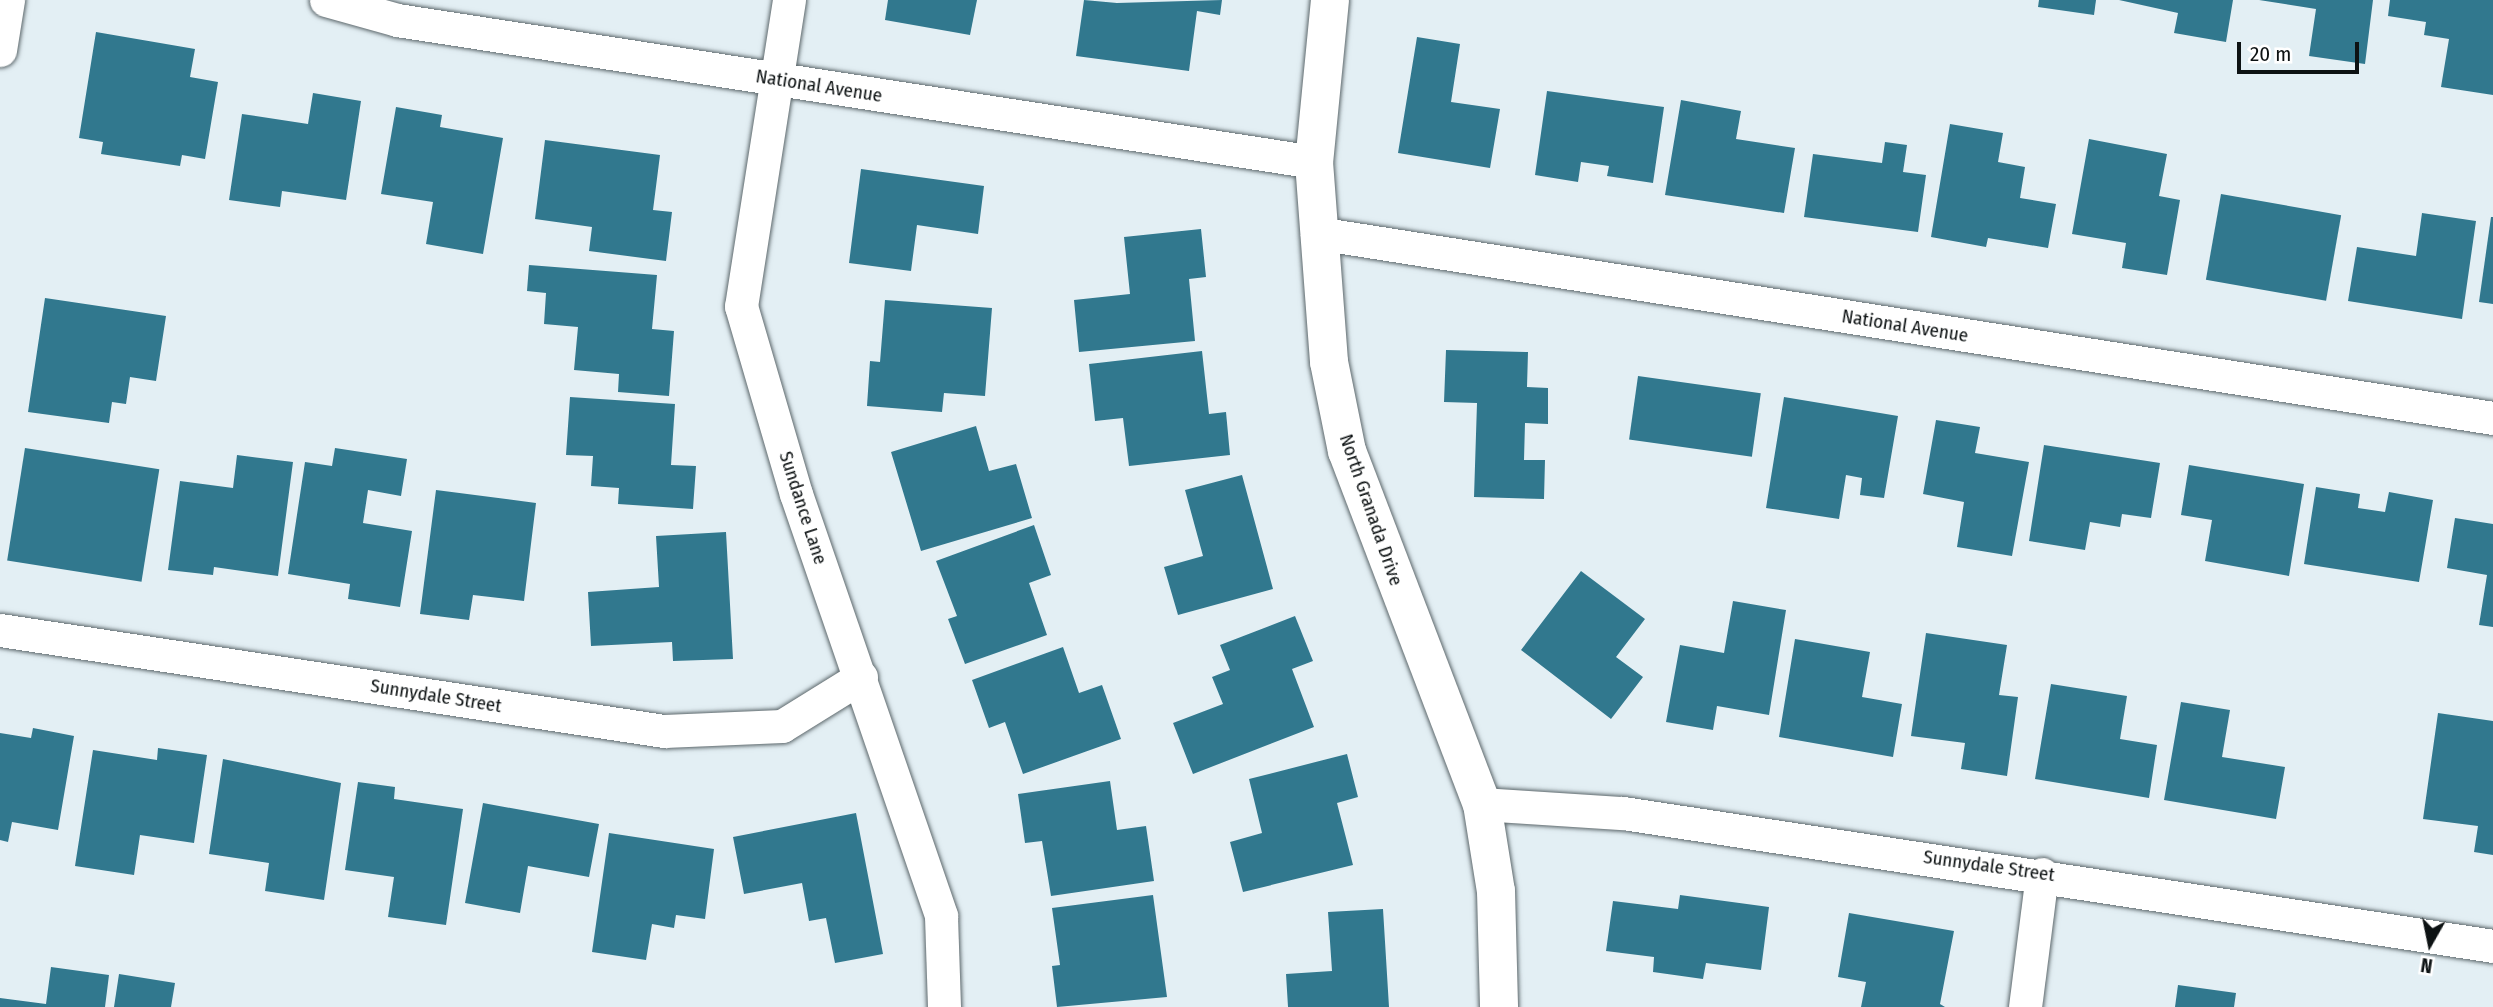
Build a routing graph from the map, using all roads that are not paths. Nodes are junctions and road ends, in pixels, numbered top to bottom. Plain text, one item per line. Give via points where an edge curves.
1 (8, 0) edge
2 (326, 0) edge
3 (789, 0) edge
4 (1330, 0) edge
5 (0, 50) edge
6 (776, 79) junction
7 (1314, 162) junction
8 (1317, 233) junction
9 (2493, 418) edge
10 (0, 630) edge
11 (861, 677) junction
12 (1482, 804) junction
13 (2042, 874) junction
14 (2493, 946) edge
15 (944, 1007) edge
16 (1499, 1007) edge
17 (2025, 1007) edge

1 - 5 street
2 - 6 street, National Avenue via 397,20
3 - 6 street, Sundance Lane
4 - 7 street, North Granada Drive
6 - 7 street, National Avenue
6 - 11 street, Sundance Lane via 741,306 796,494
7 - 8 street, North Granada Drive
8 - 9 street, National Avenue
8 - 12 street, North Granada Drive via 1329,362 1347,451
10 - 11 street, Sunnydale Street via 664,731 782,726
11 - 15 street, Sundance Lane via 942,916
12 - 13 street, Sunnydale Street via 1623,813
12 - 16 street, North Granada Drive via 1496,891
13 - 14 street, Sunnydale Street
13 - 17 street

